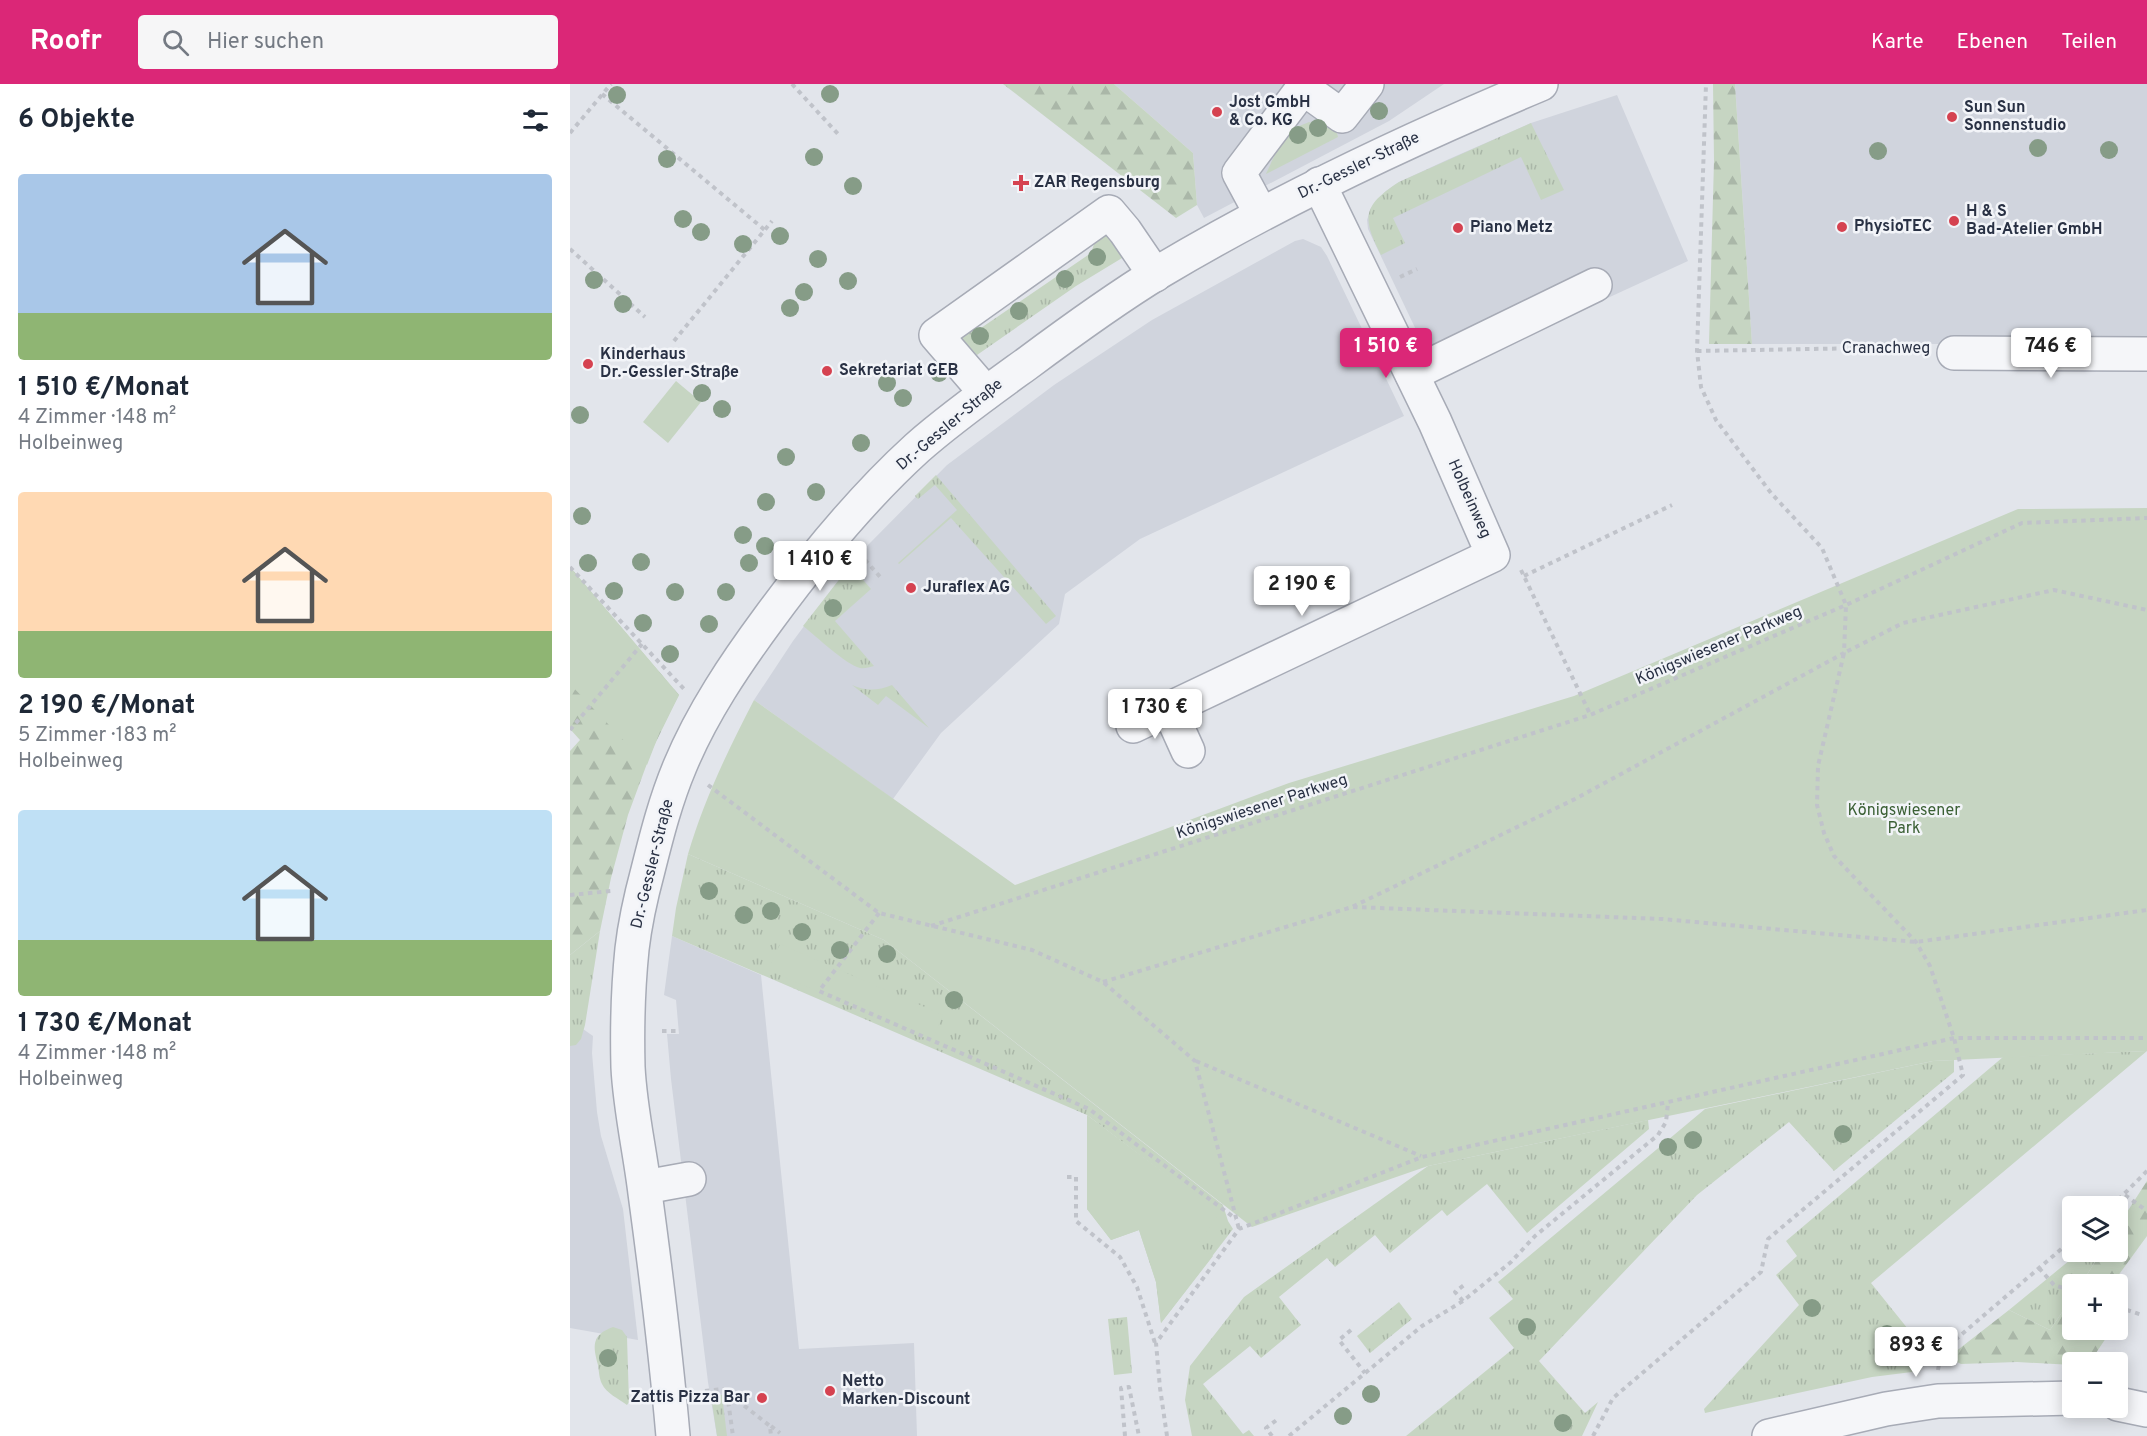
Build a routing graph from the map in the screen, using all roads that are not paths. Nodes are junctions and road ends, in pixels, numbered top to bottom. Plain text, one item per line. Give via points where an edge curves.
1 (1367, 84) edge
2 (1541, 84) edge
3 (1319, 184) junction
4 (1261, 214) junction
5 (1155, 275) junction
6 (1595, 285) dead end
7 (1954, 353) road end
8 (2147, 354) edge
9 (1412, 374) junction
10 (986, 393) junction
11 (1169, 709) junction
12 (1133, 726) dead end
13 (1188, 750) dead end
14 (689, 1179) dead end
15 (645, 1187) junction
16 (2062, 1398) edge
17 (2128, 1406) edge
18 (2147, 1410) edge
19 (673, 1436) edge
20 (1768, 1436) edge

1 - 4 street via 1342,116 1303,88 1229,172
2 - 3 street, Dr.-Gessler-Straße
3 - 4 street, Dr.-Gessler-Straße
3 - 9 street, Holbeinweg
4 - 5 street, Dr.-Gessler-Straße
5 - 10 street, Dr.-Gessler-Straße
5 - 10 street via 1109,212 936,335
6 - 9 street
7 - 8 street, Cranachweg
9 - 11 street, Holbeinweg via 1493,555
10 - 15 street, Dr.-Gessler-Straße via 918,448 863,502 795,583 712,703 681,765 660,821 632,948 628,1071
11 - 12 street, Holbeinweg
11 - 13 street
14 - 15 street
15 - 19 street, Dr.-Gessler-Straße
16 - 20 street via 1938,1401
17 - 18 street

